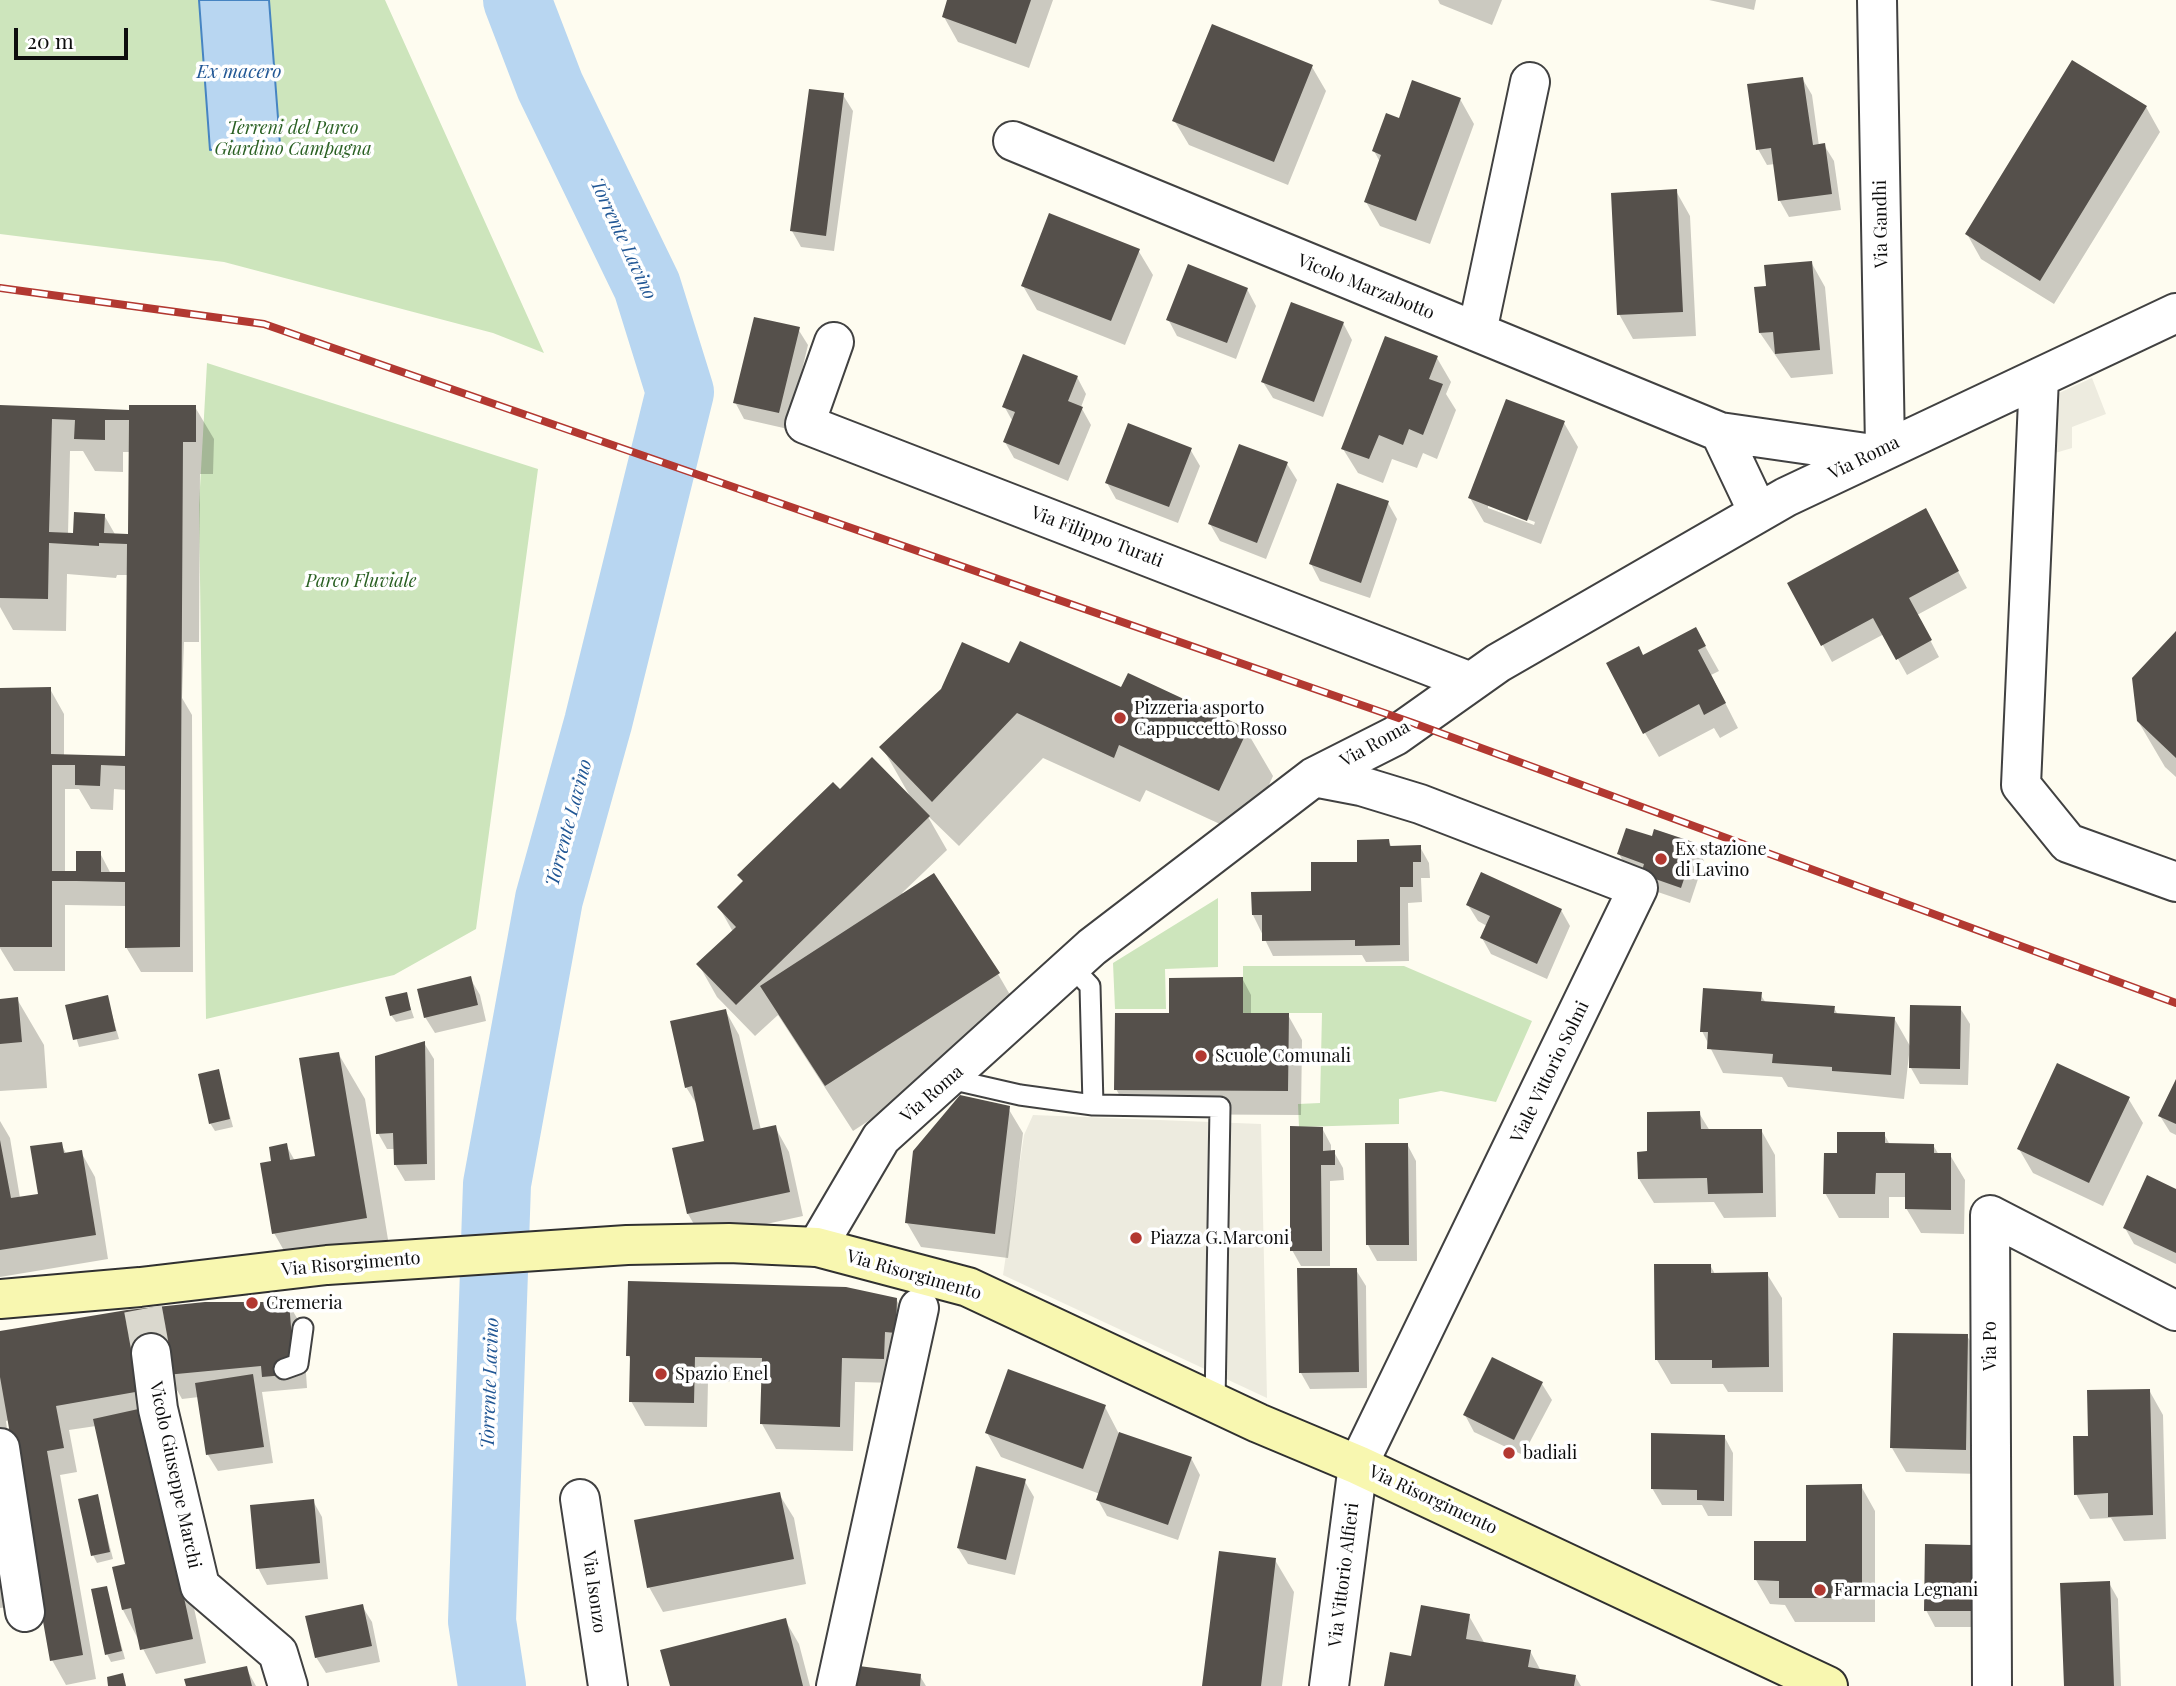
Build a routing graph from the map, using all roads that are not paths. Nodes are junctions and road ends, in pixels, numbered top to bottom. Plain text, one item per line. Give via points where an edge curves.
1 (1877, 0) edge
2 (1530, 82) dead end
3 (1013, 141) dead end
4 (2176, 313) edge
5 (1477, 332) junction
6 (834, 342) dead end
7 (2039, 378) junction
8 (1720, 432) junction
9 (1879, 451) junction
10 (1758, 512) junction
11 (1471, 682) junction
12 (1395, 736) junction
13 (1314, 777) junction
14 (1420, 804) junction
15 (2176, 882) edge
16 (1072, 967) junction
17 (950, 1079) junction
18 (1093, 1105) junction
19 (817, 1247) junction
20 (0, 1299) edge
21 (919, 1308) dead end
22 (2176, 1311) edge
23 (303, 1328) dead end
24 (151, 1353) tunnel mouth
25 (284, 1369) dead end
26 (1215, 1403) junction
27 (0, 1448) edge
28 (1358, 1465) junction
29 (580, 1499) dead end
30 (25, 1612) dead end
31 (288, 1686) edge
32 (608, 1686) edge
33 (836, 1686) edge
34 (1329, 1686) edge
35 (1828, 1686) edge
36 (1992, 1686) edge

1 - 9 street, Via Gandhi
2 - 5 street
3 - 5 street, Vicolo Marzabotto
4 - 7 street, Via Roma
5 - 8 street, Vicolo Marzabotto
6 - 11 street, Via Filippo Turati via 805,424
7 - 9 street, Via Roma
7 - 15 street via 2021,785 2068,843
8 - 9 street, Vicolo Marzabotto
8 - 10 street
9 - 10 street, Via Roma
10 - 11 street, Via Roma
11 - 12 street, Via Roma
12 - 13 street, Via Roma
12 - 14 street via 1394,765
13 - 14 street, Viale Vittorio Solmi
13 - 16 street, Via Roma
14 - 28 street, Viale Vittorio Solmi via 1638,888
16 - 17 street, Via Roma
16 - 18 lane via 1090,986
17 - 18 lane
17 - 19 street, Via Roma via 881,1138
18 - 26 lane via 1220,1107
19 - 20 main road, Via Risorgimento via 626,1245 327,1265 142,1298
19 - 26 main road, Via Risorgimento via 968,1287
21 - 33 street, Via Risorgimento
22 - 36 street, Via Po via 1990,1215
23 - 25 lane via 299,1364
24 - 31 street, Vicolo Giuseppe Marchi via 158,1409 200,1586 278,1653
26 - 28 main road, Via Risorgimento
27 - 30 street
28 - 34 street, Via Vittorio Alfieri
28 - 35 main road, Via Risorgimento
29 - 32 street, Via Isonzo

